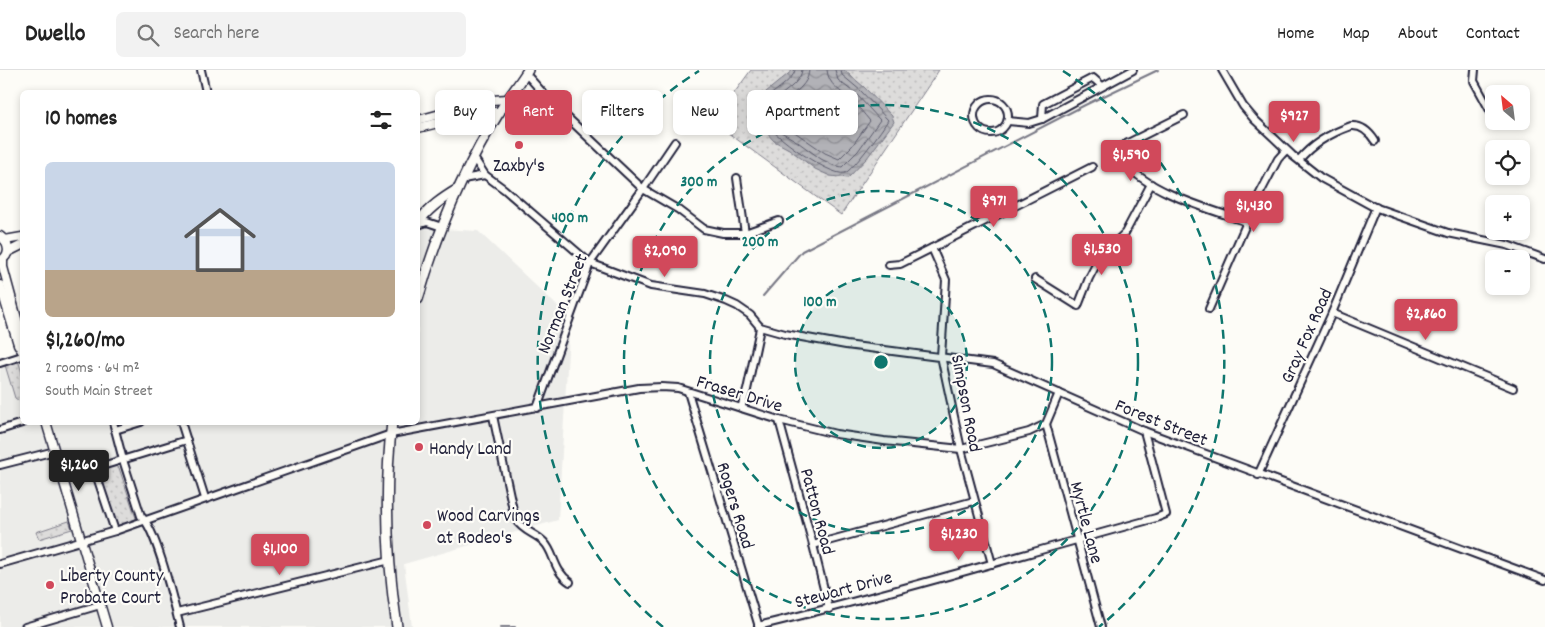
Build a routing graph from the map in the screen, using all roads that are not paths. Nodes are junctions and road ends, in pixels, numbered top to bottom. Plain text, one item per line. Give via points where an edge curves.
1 (201, 70) edge
2 (1133, 70) edge
3 (1222, 70) edge
4 (1475, 70) edge
5 (527, 72) edge
6 (1102, 86) junction
7 (206, 90) edge
8 (514, 90) edge
9 (542, 90) edge
10 (505, 99) edge
11 (1485, 101) edge
12 (505, 104) edge
13 (500, 112) junction
14 (1184, 115) dead end
15 (420, 119) edge
16 (1042, 119) junction
17 (1008, 121) junction
18 (572, 122) edge
19 (420, 128) edge
20 (1375, 141) dead end
21 (674, 142) dead end
22 (1286, 150) junction
23 (474, 158) junction
24 (1299, 160) junction
25 (1092, 167) dead end
26 (485, 175) junction
27 (737, 178) dead end
28 (463, 179) junction
29 (1151, 184) junction
30 (459, 189) junction
31 (644, 190) junction
32 (1376, 207) junction
33 (420, 220) edge
34 (779, 221) dead end
35 (1247, 222) junction
36 (420, 224) edge
37 (442, 227) junction
38 (745, 233) junction
39 (20, 237) edge
40 (3, 238) edge
41 (20, 246) edge
42 (932, 248) junction
43 (8, 252) junction
44 (1545, 259) edge
45 (1, 261) edge
46 (590, 263) junction
47 (889, 265) dead end
48 (1035, 280) dead end
49 (0, 285) edge
50 (420, 293) edge
51 (1209, 309) dead end
52 (1332, 313) junction
53 (760, 327) junction
54 (20, 329) edge
55 (20, 348) edge
56 (941, 356) junction
57 (20, 357) edge
58 (0, 363) edge
59 (1513, 388) dead end
60 (688, 392) junction
61 (1059, 393) junction
62 (537, 408) junction
63 (741, 408) junction
64 (493, 416) junction
65 (778, 420) junction
66 (20, 424) edge
67 (1046, 424) junction
68 (47, 425) edge
69 (114, 425) edge
70 (131, 425) edge
71 (183, 425) edge
72 (392, 425) edge
73 (0, 430) edge
74 (115, 430) junction
75 (1144, 431) junction
76 (391, 434) junction
77 (187, 440) junction
78 (961, 449) junction
79 (55, 450) junction
80 (123, 460) junction
81 (0, 466) edge
82 (94, 468) junction
83 (1258, 475) junction
84 (63, 478) junction
85 (205, 498) junction
86 (974, 501) junction
87 (146, 520) junction
88 (115, 531) junction
89 (1077, 540) junction
90 (81, 541) junction
91 (813, 545) junction
92 (390, 560) junction
93 (0, 564) edge
94 (992, 564) junction
95 (1545, 580) edge
96 (570, 582) dead end
97 (100, 605) junction
98 (829, 609) junction
99 (176, 614) junction
100 (759, 626) edge
101 (26, 627) edge
102 (107, 627) edge
103 (180, 627) edge
104 (397, 627) edge
105 (1101, 627) edge

1 - 7 street
2 - 6 street
3 - 22 street via 1247,111
4 - 11 street via 1474,81
5 - 8 highway
5 - 9 street
6 - 16 street
6 - 16 street via 1093,78 1043,104
10 - 15 main road
12 - 13 highway
13 - 19 main road via 482,112
13 - 23 highway
14 - 29 street via 1124,146 1121,151 1124,162
16 - 17 street via 1029,123
17 - 17 street via 1008,109 997,99 982,101 974,113 976,125 984,132 998,132
18 - 31 street
20 - 24 street via 1370,133 1356,125 1351,126 1323,139
21 - 31 street, Norman Street
22 - 24 street
22 - 35 street via 1278,159
23 - 26 street
23 - 28 highway
24 - 32 street via 1322,178
25 - 42 street
26 - 28 street
26 - 46 street
27 - 38 street
28 - 30 highway
29 - 35 street via 1174,196
29 - 48 street via 1125,233 1100,257 1078,306
30 - 33 highway via 434,205
30 - 37 highway
31 - 38 street via 704,229
31 - 46 street, Norman Street
32 - 44 street via 1448,233 1507,245
32 - 52 street, Gray Fox Road
34 - 38 street
35 - 51 street
36 - 37 street via 427,222
37 - 50 highway
39 - 40 main road
40 - 43 main road via 8,244
41 - 43 main road
42 - 47 street via 900,264
42 - 56 street, Simpson Road via 946,280
43 - 45 main road
45 - 54 main road
46 - 53 street via 650,286 705,294 726,301 750,315
46 - 62 street, Norman Street
49 - 55 main road
52 - 59 street
52 - 83 street, Gray Fox Road
53 - 56 street, Forest Street via 846,345
53 - 63 street
56 - 61 street, Forest Street via 993,364
56 - 78 street, Simpson Road
57 - 58 street
60 - 62 street, Fraser Drive via 670,387 640,388
60 - 63 street, Fraser Drive
60 - 100 street, Rogers Road
61 - 67 street
61 - 75 street, Forest Street
62 - 64 street, Fraser Drive
63 - 65 street, Fraser Drive
64 - 76 street, Fraser Drive
64 - 96 street via 515,519 522,528 544,542 559,572
65 - 78 street, Fraser Drive via 836,434
65 - 91 street, Patton Road
66 - 73 street
67 - 78 street, Fraser Drive via 1029,432
67 - 89 street, Myrtle Lane
68 - 79 main road
69 - 74 street
70 - 74 street
71 - 77 street
72 - 76 highway
74 - 80 street
75 - 83 street, Forest Street
75 - 89 street, Stewart Drive via 1166,514
76 - 85 street, Fraser Drive
76 - 92 highway via 387,499
77 - 80 street
77 - 85 street
78 - 86 street, Simpson Road
79 - 81 street
79 - 84 main road
80 - 82 street
80 - 87 street via 141,516
82 - 84 street
82 - 88 street
83 - 95 street, Forest Street
84 - 90 main road
85 - 87 street, Fraser Drive
86 - 91 street
86 - 94 street, Simpson Road
87 - 88 street, Fraser Drive
87 - 99 street via 159,552
88 - 90 street, Fraser Drive
89 - 94 street, Stewart Drive
89 - 105 street, Myrtle Lane
90 - 93 street, Fraser Drive
90 - 97 main road
91 - 98 street, Patton Road
92 - 99 street
92 - 104 highway
94 - 98 street, Stewart Drive
97 - 101 street
97 - 102 main road
98 - 100 street, Stewart Drive
99 - 103 street

